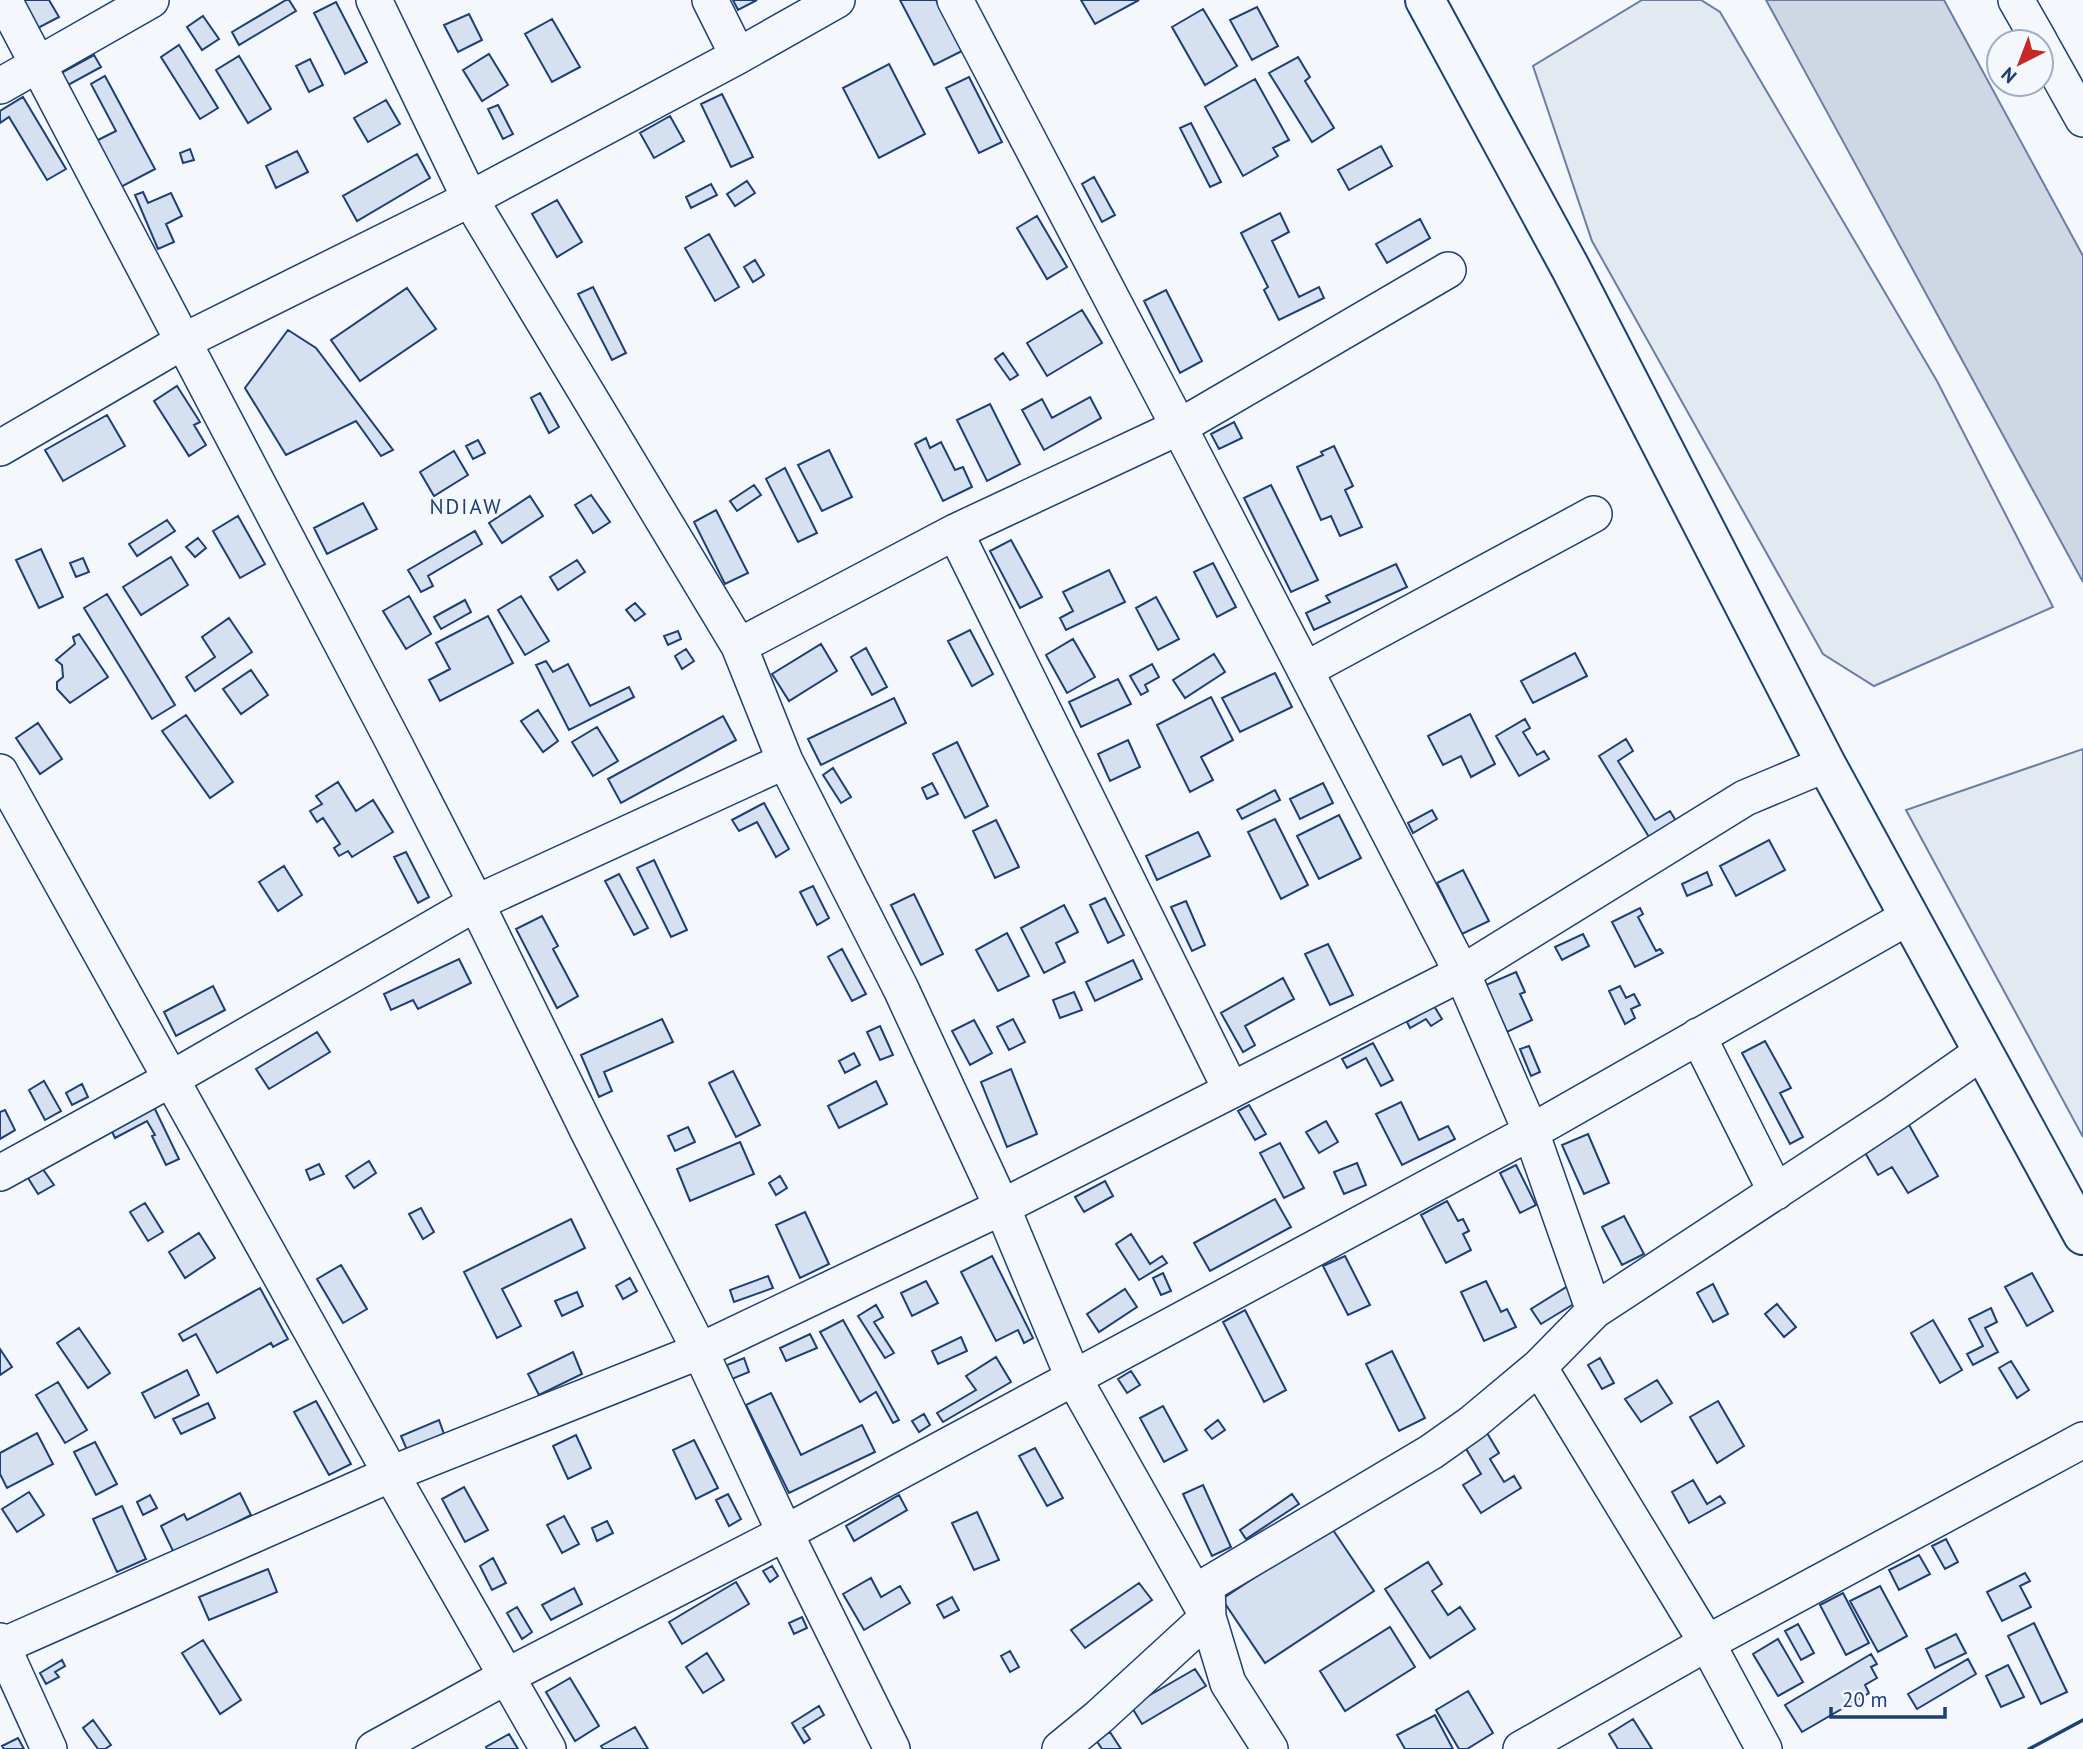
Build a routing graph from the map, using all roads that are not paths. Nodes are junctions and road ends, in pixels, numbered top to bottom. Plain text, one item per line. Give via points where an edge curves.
1 (4, 0) edge
2 (152, 0) edge
3 (374, 0) edge
4 (710, 0) edge
5 (837, 0) edge
6 (955, 0) edge
7 (1425, 0) edge
8 (2017, 0) edge
9 (2032, 28) edge
10 (738, 55) junction
11 (39, 64) junction
12 (2055, 70) edge
13 (0, 86) edge
14 (2083, 119) edge
15 (470, 198) junction
16 (1448, 270) dead end
17 (182, 342) junction
18 (1179, 427) junction
19 (0, 448) edge
20 (1594, 514) dead end
21 (955, 532) junction
22 (739, 646) junction
23 (1305, 670) junction
24 (785, 761) junction
25 (1826, 764) junction
26 (0, 772) edge
27 (476, 903) junction
28 (1910, 916) junction
29 (1461, 973) junction
30 (1698, 1036) junction
31 (1982, 1052) junction
32 (170, 1079) junction
33 (1230, 1090) junction
34 (1531, 1132) junction
35 (0, 1173) edge
36 (1776, 1192) junction
37 (1002, 1207) junction
38 (2083, 1235) edge
39 (1594, 1311) junction
40 (700, 1351) junction
41 (1539, 1367) junction
42 (1073, 1377) junction
43 (2083, 1440) edge
44 (391, 1474) junction
45 (785, 1533) junction
46 (1208, 1617) junction
47 (1707, 1643) junction
48 (1, 1645) edge
49 (507, 1676) junction
50 (49, 1749) edge
51 (374, 1749) edge
52 (548, 1749) edge
53 (892, 1749) edge
54 (1060, 1749) edge
55 (1270, 1749) edge
56 (1521, 1749) edge
57 (1765, 1749) edge

1 - 11 street
2 - 11 street
3 - 15 street
4 - 10 street
5 - 10 street
6 - 18 street
7 - 25 main road via 1571,269
8 - 9 street
10 - 15 street
11 - 13 street
11 - 17 street
12 - 14 street
15 - 17 street
15 - 22 street
16 - 18 street
17 - 19 street
17 - 27 street
18 - 21 street
18 - 23 street
20 - 23 street
21 - 22 street
21 - 33 street
22 - 24 street
23 - 29 street
24 - 27 street
24 - 37 street via 901,989
25 - 28 main road
25 - 29 street via 1745,798
26 - 32 street
27 - 32 street
27 - 40 street
28 - 30 street
28 - 31 main road
29 - 33 street
29 - 34 street
30 - 34 street
30 - 36 street
31 - 36 street
31 - 38 main road
32 - 35 street
32 - 44 street
33 - 37 street
34 - 39 street
34 - 42 street
36 - 39 street
37 - 40 street
37 - 42 street
39 - 41 street
40 - 44 street
40 - 45 street
41 - 46 street via 1431,1452 1207,1584
41 - 47 street
42 - 45 street
42 - 46 street
43 - 47 street
44 - 48 street
44 - 49 street
45 - 49 street
45 - 53 street
46 - 54 street
46 - 55 street via 1228,1683
47 - 56 street
47 - 57 street
48 - 50 street
49 - 51 street
49 - 52 street

